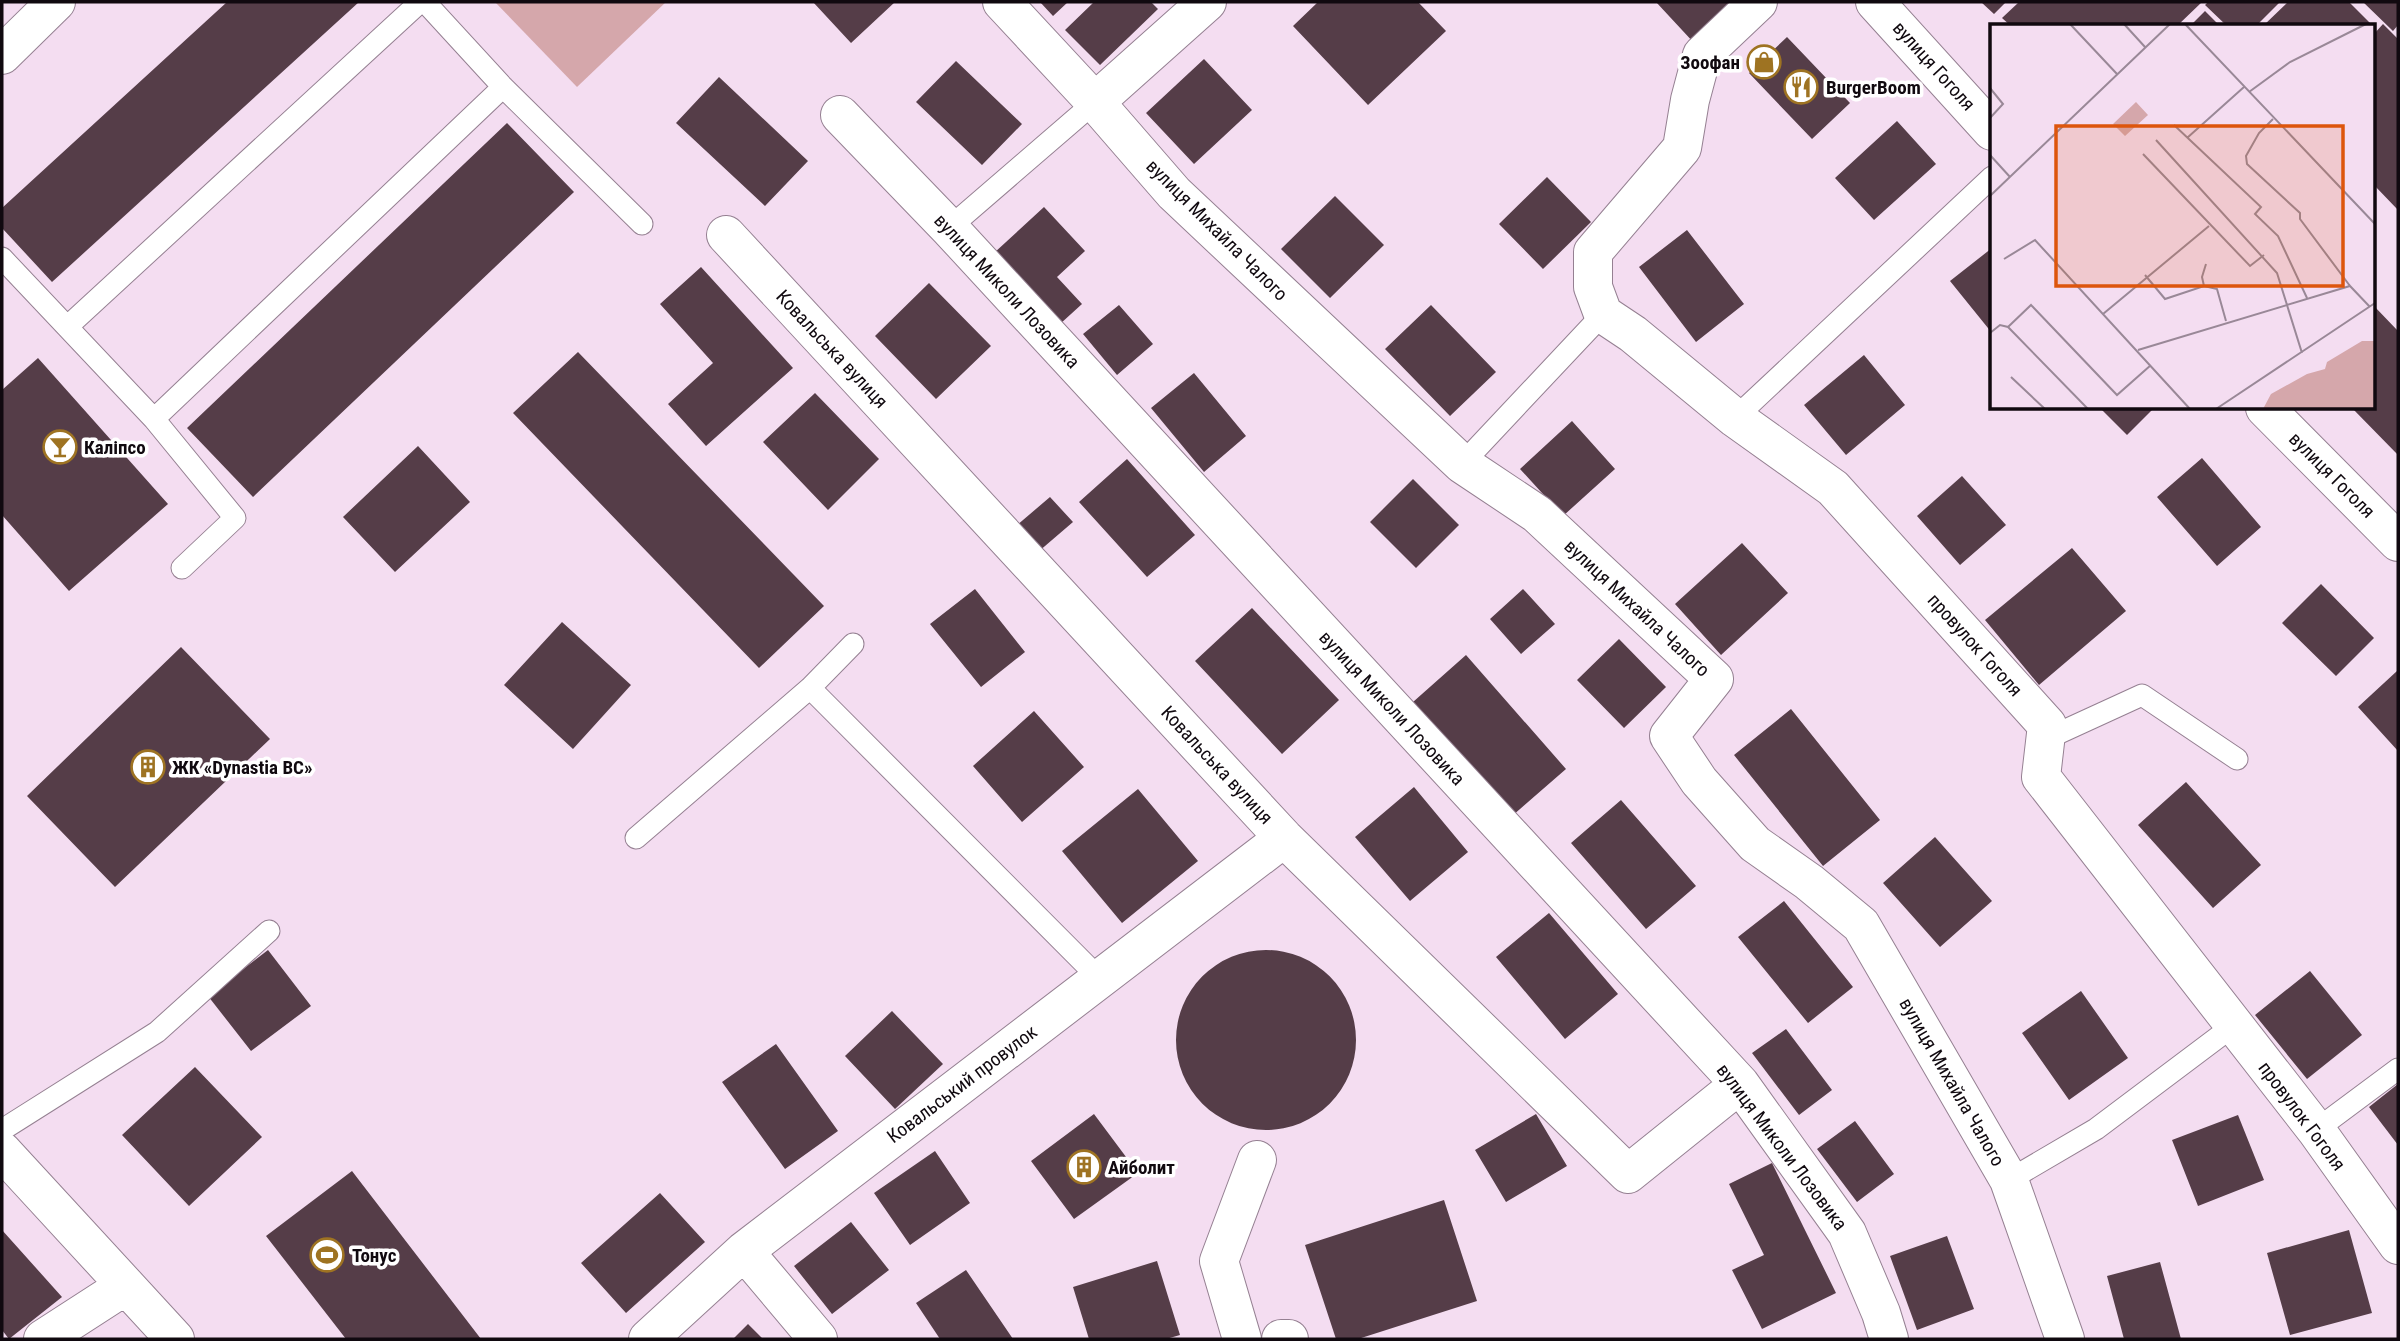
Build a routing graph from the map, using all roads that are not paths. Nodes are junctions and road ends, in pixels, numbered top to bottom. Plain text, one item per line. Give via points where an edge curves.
1 (56, 2) edge
2 (422, 2) edge
3 (1002, 2) edge
4 (1208, 2) edge
5 (1758, 2) edge
6 (1875, 2) edge
7 (2, 55) edge
8 (503, 88) junction
9 (1095, 102) junction
10 (840, 115) dead end
11 (1990, 129) edge
12 (1990, 179) edge
13 (642, 224) dead end
14 (950, 228) junction
15 (726, 235) dead end
16 (2, 258) edge
17 (1603, 314) junction
18 (67, 327) junction
19 (2267, 410) edge
20 (1735, 418) junction
21 (155, 419) junction
22 (1462, 464) junction
23 (2398, 542) edge
24 (182, 568) dead end
25 (853, 645) dead end
26 (810, 688) junction
27 (2046, 739) junction
28 (2237, 759) dead end
29 (636, 838) dead end
30 (1284, 838) junction
31 (269, 931) dead end
32 (1100, 979) junction
33 (2233, 1026) junction
34 (2398, 1069) edge
35 (1740, 1084) junction
36 (2, 1130) edge
37 (2316, 1130) junction
38 (2, 1151) edge
39 (1257, 1160) dead end
40 (2009, 1180) junction
41 (2398, 1245) edge
42 (744, 1251) junction
43 (125, 1286) junction
44 (43, 1339) edge
45 (175, 1339) edge
46 (648, 1339) edge
47 (818, 1339) edge
48 (1242, 1339) edge
49 (1281, 1339) edge
50 (1289, 1339) edge
51 (1889, 1339) edge
52 (2065, 1339) edge

1 - 7 street
2 - 8 lane
2 - 18 lane
3 - 9 street, вулиця Михайла Чалого
4 - 9 street
5 - 17 street via 1702,55 1682,148 1592,252 1592,287
6 - 11 street, вулиця Гоголя
8 - 13 lane
8 - 21 lane
9 - 14 lane
9 - 22 street, вулиця Михайла Чалого via 1174,193
10 - 14 street, вулиця Миколи Лозовика
12 - 20 lane
14 - 35 street, вулиця Миколи Лозовика
15 - 30 street, Ковальська вулиця
16 - 18 lane
17 - 20 street, провулок Гоголя
17 - 22 lane
18 - 21 lane
19 - 23 street, вулиця Гоголя
20 - 27 street, провулок Гоголя via 1833,488 2048,725
21 - 24 lane via 235,518
22 - 40 street, вулиця Михайла Чалого via 1537,514 1714,679 1669,736 1699,781 1755,844 1861,925
25 - 26 lane
26 - 29 lane
26 - 32 lane
27 - 28 lane via 2142,695
27 - 33 street, провулок Гоголя via 2041,777
30 - 32 street, Ковальський провулок
30 - 35 street, Ковальська вулиця via 1628,1174
31 - 36 lane via 157,1032
32 - 42 street, Ковальський провулок
33 - 37 street, провулок Гоголя
33 - 40 lane via 2096,1129
34 - 37 lane
35 - 51 street, вулиця Миколи Лозовика via 1847,1233
37 - 41 street, провулок Гоголя
38 - 43 street
39 - 48 street via 1219,1261
40 - 52 street, вулиця Михайла Чалого
42 - 46 street, Ковальський провулок
42 - 47 street
43 - 44 street
43 - 45 street
49 - 50 street

